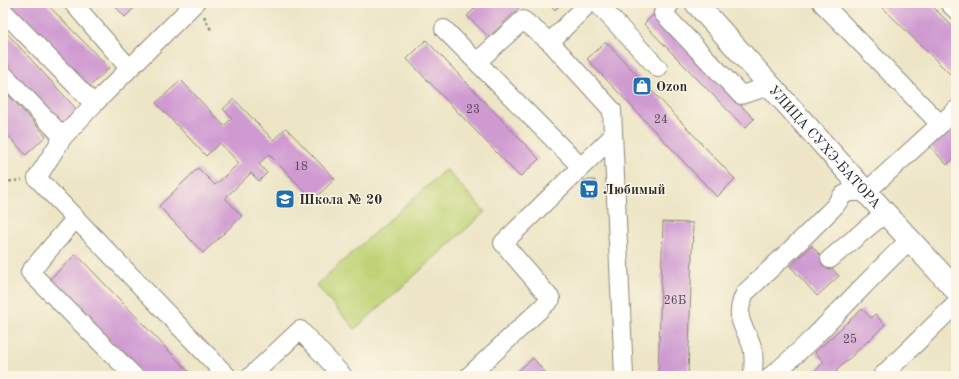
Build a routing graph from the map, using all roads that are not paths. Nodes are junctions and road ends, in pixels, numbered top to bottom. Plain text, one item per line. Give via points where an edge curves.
1 (73, 3) edge
2 (195, 3) edge
3 (589, 3) edge
4 (597, 3) edge
5 (671, 3) edge
6 (696, 3) edge
7 (822, 3) edge
8 (949, 3) edge
9 (956, 10) edge
10 (3, 11) edge
11 (444, 29) dead end
12 (550, 42) junction
13 (477, 62) junction
14 (129, 68) junction
15 (658, 68) dead end
16 (3, 74) edge
17 (770, 86) junction
18 (94, 104) junction
19 (956, 110) edge
20 (940, 124) junction
21 (613, 136) junction
22 (64, 138) junction
23 (581, 167) junction
24 (866, 192) junction
25 (885, 213) junction
26 (76, 218) junction
27 (910, 240) junction
28 (830, 259) dead end
29 (956, 290) edge
30 (956, 304) edge
31 (134, 376) edge
32 (227, 376) edge
33 (251, 376) edge
34 (343, 376) edge
35 (469, 376) edge
36 (624, 376) edge
37 (753, 376) edge
38 (771, 376) edge
39 (882, 376) edge

1 - 14 street
2 - 14 street
3 - 12 street
4 - 15 street
5 - 17 street via 663,13 741,95
6 - 17 main road, УЛИЦА СУХЭ-БАТОРА
7 - 20 street
8 - 9 street
10 - 18 street
11 - 13 street
12 - 13 street via 523,20
12 - 21 street via 612,110
13 - 23 street
14 - 18 street
16 - 22 street
17 - 24 main road, УЛИЦА СУХЭ-БАТОРА
18 - 22 street
19 - 20 street
20 - 24 street
21 - 23 street
21 - 36 street
22 - 26 street via 38,178
23 - 35 street via 503,243 551,299
24 - 25 main road, УЛИЦА СУХЭ-БАТОРА
24 - 37 street via 849,192 842,196 804,238 745,293 741,321 753,348
25 - 27 main road, УЛИЦА СУХЭ-БАТОРА
25 - 28 street
26 - 31 street via 30,272
26 - 32 street
27 - 29 main road, УЛИЦА СУХЭ-БАТОРА
27 - 38 street via 792,359
30 - 39 street
33 - 34 street via 300,330

